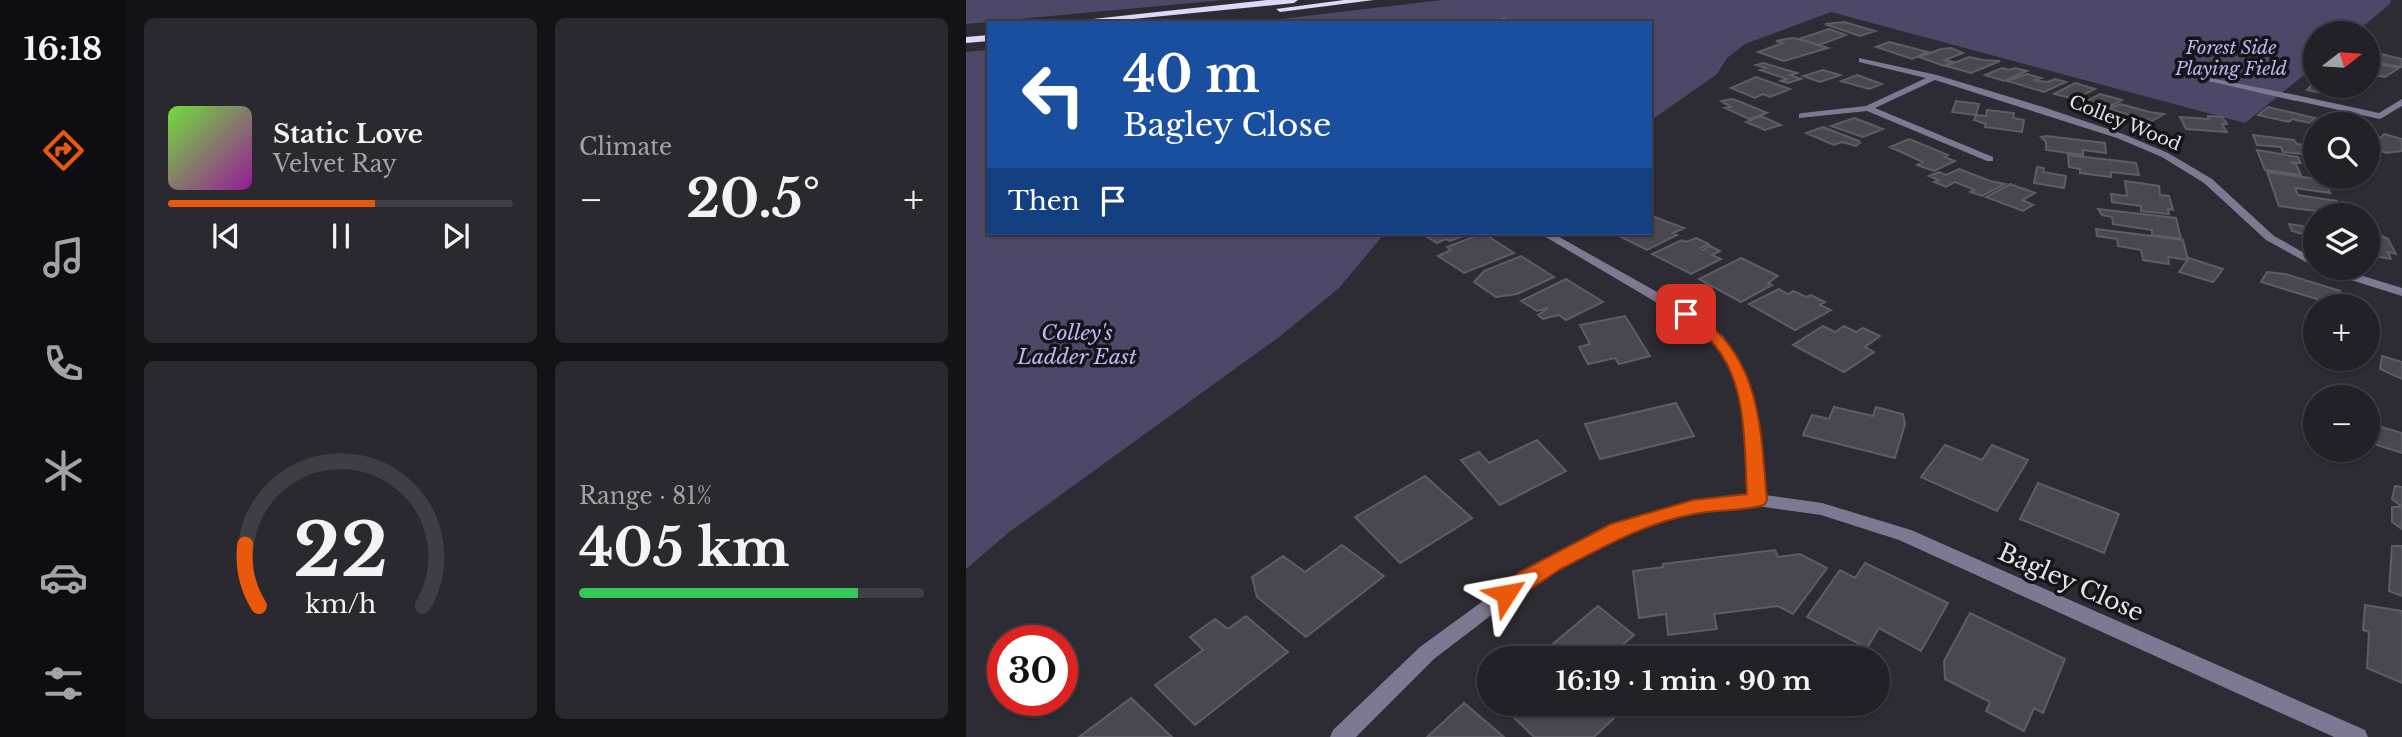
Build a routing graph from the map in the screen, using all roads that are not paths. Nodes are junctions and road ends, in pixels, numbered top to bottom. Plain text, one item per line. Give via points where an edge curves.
1 (1294, 0) edge
2 (1370, 0) edge
3 (1082, 21) edge
4 (1169, 21) edge
5 (987, 29) edge
6 (966, 32) edge
7 (987, 38) edge
8 (966, 40) edge
9 (1862, 60) dead end
10 (1934, 77) junction
11 (2213, 80) dead end
12 (2402, 102) edge
13 (1868, 108) junction
14 (1802, 116) dead end
15 (1990, 159) dead end
16 (1548, 235) edge
17 (2303, 257) edge
18 (2364, 280) edge
19 (2402, 292) edge
20 (1757, 500) junction
21 (1341, 737) edge
22 (2357, 737) edge

1 - 3 highway
2 - 4 highway
5 - 6 highway
7 - 8 highway
9 - 10 street, Colley Wood
10 - 13 street
10 - 17 street, Colley Wood via 2120,136 2165,155 2208,181 2270,238
11 - 12 street via 2380,116
13 - 14 street
13 - 15 street
16 - 20 street via 1686,314 1717,339 1737,370 1749,409
18 - 19 street
20 - 21 street, Bagley Close via 1693,507 1618,530 1525,579 1427,653
20 - 22 street, Bagley Close via 1822,509 1905,535

